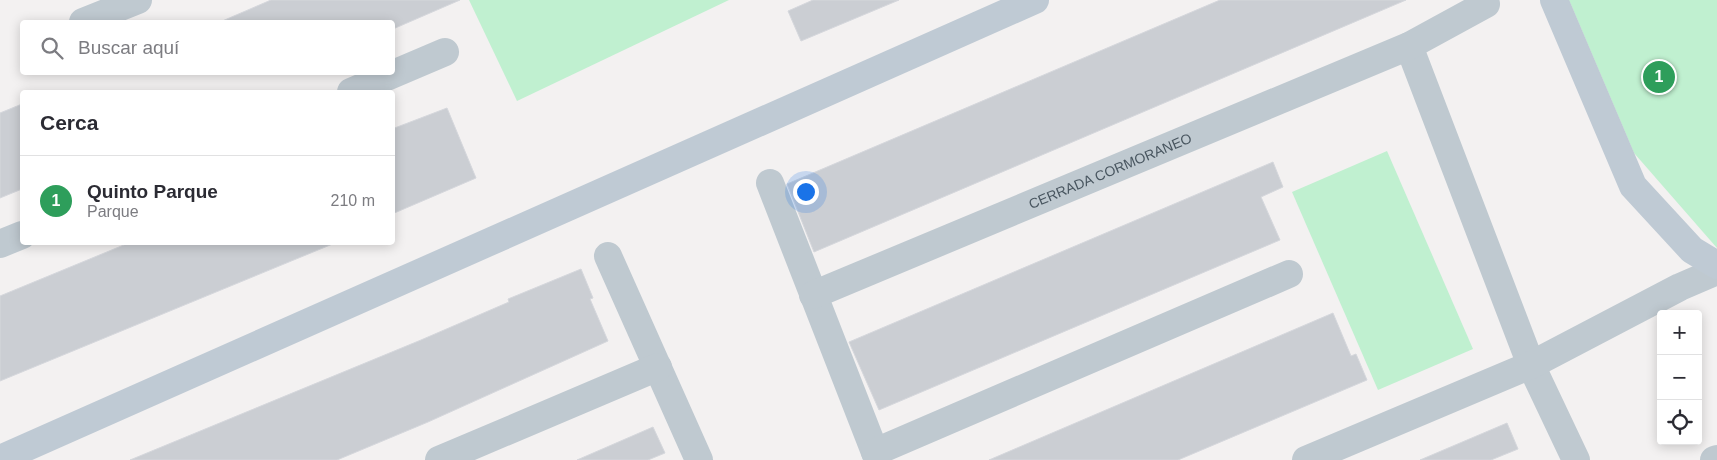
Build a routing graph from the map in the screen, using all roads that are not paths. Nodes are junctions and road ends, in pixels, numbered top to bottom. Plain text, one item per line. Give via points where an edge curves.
1 (138, 0) edge
2 (1035, 0) edge
3 (1554, 0) edge
4 (1486, 4) dead end
5 (88, 20) edge
6 (1409, 46) junction
7 (446, 52) dead end
8 (395, 73) edge
9 (391, 75) edge
10 (356, 90) edge
11 (770, 183) dead end
12 (20, 236) edge
13 (0, 244) edge
14 (608, 256) dead end
15 (1717, 265) edge
16 (1717, 271) edge
17 (1289, 274) dead end
18 (813, 296) junction
19 (1531, 365) junction
20 (658, 367) junction
21 (877, 456) edge
22 (0, 459) edge
23 (438, 460) edge
24 (699, 460) edge
25 (1306, 460) edge
26 (1576, 460) edge

1 - 5 street
2 - 22 street
3 - 15 street via 1633,186 1692,250
4 - 6 street, CERRADA CORMORANEO
6 - 18 street, CERRADA CORMORANEO
6 - 19 street
7 - 8 street
9 - 10 street
11 - 18 street
12 - 13 street
14 - 20 street
16 - 19 street
17 - 21 street
18 - 21 street
19 - 25 street
19 - 26 street
20 - 23 street
20 - 24 street

